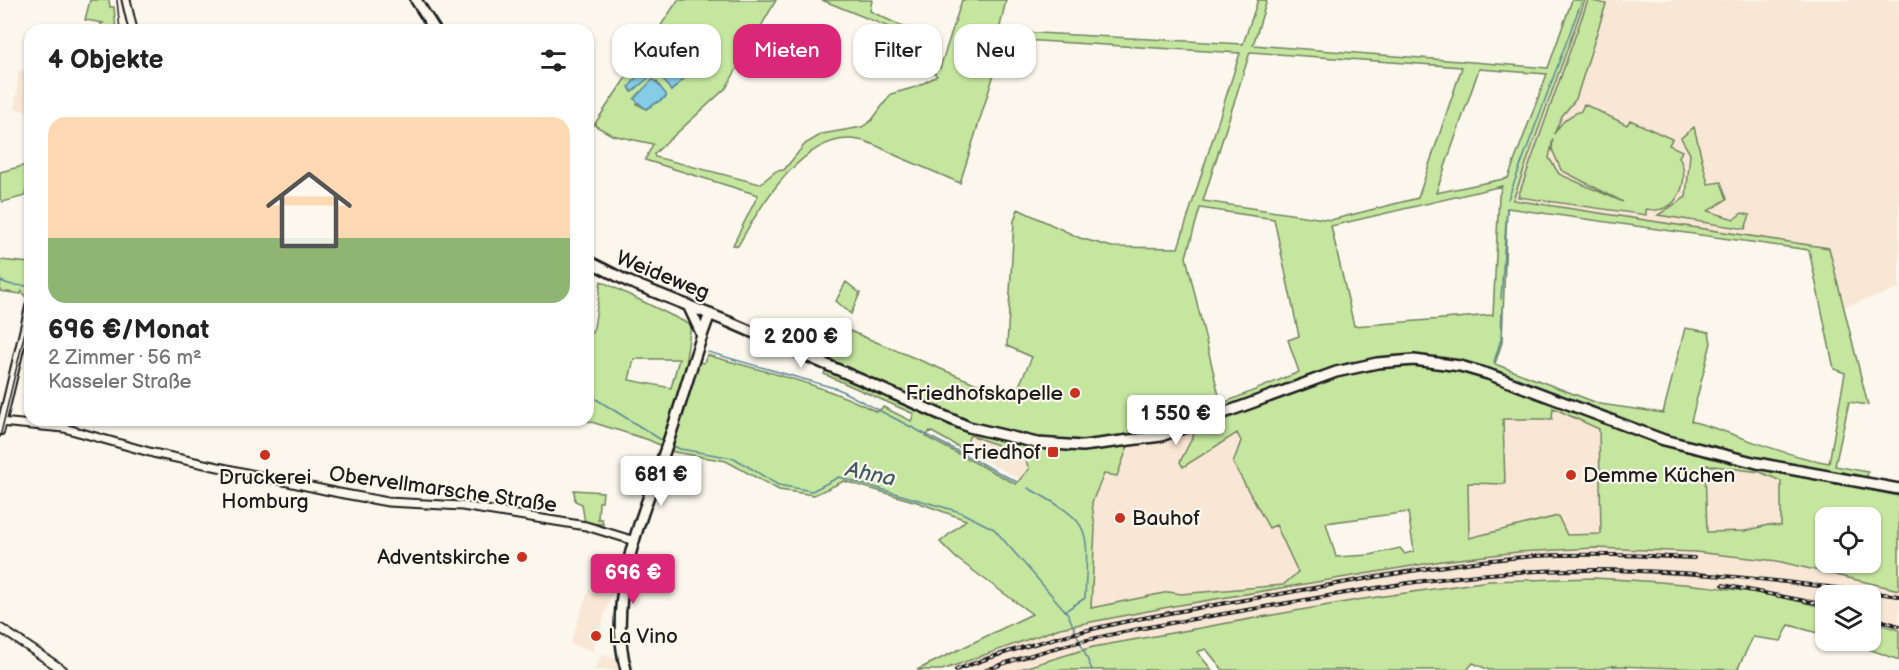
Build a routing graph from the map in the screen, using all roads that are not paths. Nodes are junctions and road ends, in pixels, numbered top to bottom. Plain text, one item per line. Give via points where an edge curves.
1 (126, 0) edge
2 (416, 0) edge
3 (132, 24) edge
4 (431, 24) edge
5 (594, 264) edge
6 (688, 305) junction
7 (710, 314) junction
8 (24, 329) edge
9 (702, 335) junction
10 (1, 422) edge
11 (24, 424) edge
12 (43, 426) edge
13 (0, 431) edge
14 (1899, 489) edge
15 (635, 541) junction
16 (0, 628) edge
17 (63, 670) edge
18 (626, 670) edge

1 - 3 street
2 - 4 main road
5 - 6 main road, Weideweg
6 - 7 main road, Weideweg
6 - 9 main road
7 - 9 main road
7 - 14 main road, Weideweg via 969,427 1037,443 1083,446 1161,436 1336,372 1414,360 1460,366 1520,385 1664,440
8 - 10 street
9 - 15 main road
10 - 11 street, Obervellmarsche Straße
10 - 13 street
12 - 15 street, Obervellmarsche Straße via 327,490 388,501 443,503 586,526
15 - 18 main road via 620,605 620,642
16 - 17 street

